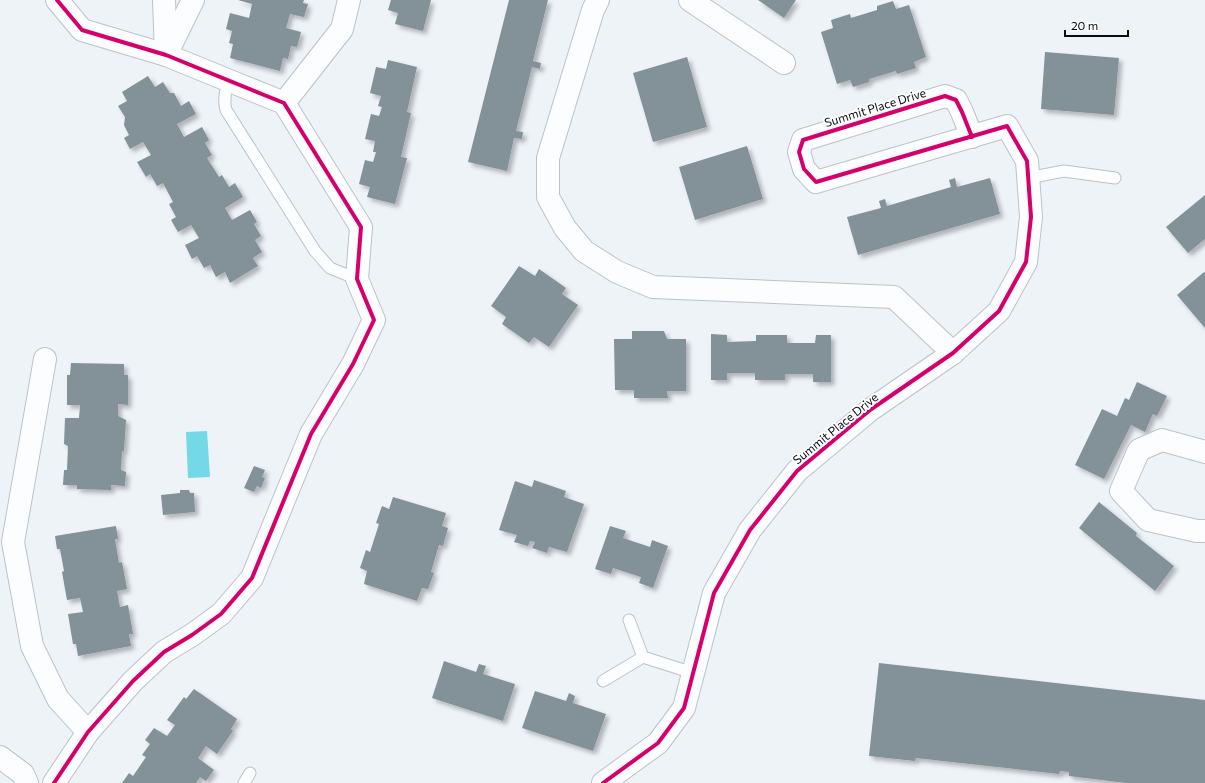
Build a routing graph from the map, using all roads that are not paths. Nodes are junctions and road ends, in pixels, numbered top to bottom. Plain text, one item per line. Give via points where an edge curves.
1 (57, 0) edge
2 (164, 0) edge
3 (193, 0) edge
4 (349, 0) edge
5 (598, 0) edge
6 (690, 0) edge
7 (166, 55) junction
8 (784, 63) dead end
9 (228, 80) junction
10 (284, 103) junction
11 (972, 137) junction
12 (1028, 178) junction
13 (1115, 178) dead end
14 (357, 279) junction
15 (953, 353) junction
16 (45, 359) dead end
17 (1205, 452) edge
18 (1205, 531) edge
19 (629, 620) dead end
20 (642, 657) junction
21 (693, 673) junction
22 (603, 681) dead end
23 (88, 732) junction
24 (0, 756) edge
25 (250, 773) dead end
26 (27, 783) edge
27 (54, 783) edge
28 (244, 783) edge
29 (603, 783) edge

1 - 7 street via 82,30
2 - 7 street
3 - 7 street
4 - 10 street via 342,29
5 - 15 street via 548,158 548,197 565,228 584,251 618,272 653,287 894,297
6 - 8 street
7 - 9 street
9 - 10 street
9 - 14 lane via 224,96 226,110 315,251 330,268
10 - 14 street via 362,227
11 - 11 street, Summit Place Drive via 816,182 804,169 799,152 803,140 945,96 956,100
11 - 12 street, Summit Place Drive via 1007,126 1027,162
12 - 13 lane via 1064,171
12 - 15 street, Summit Place Drive via 1030,217 1026,262 999,311
14 - 23 street via 374,320 353,364 311,434 252,578 221,614 164,652
15 - 21 street, Summit Place Drive via 870,410 797,471 750,530 714,592
16 - 23 street via 13,542 32,646 58,699
17 - 18 street via 1162,440 1139,450 1121,491 1148,520
19 - 20 lane
20 - 21 lane
20 - 22 lane
21 - 29 street, Summit Place Drive via 684,708 658,743
23 - 27 street
24 - 26 street via 23,774
25 - 28 lane

